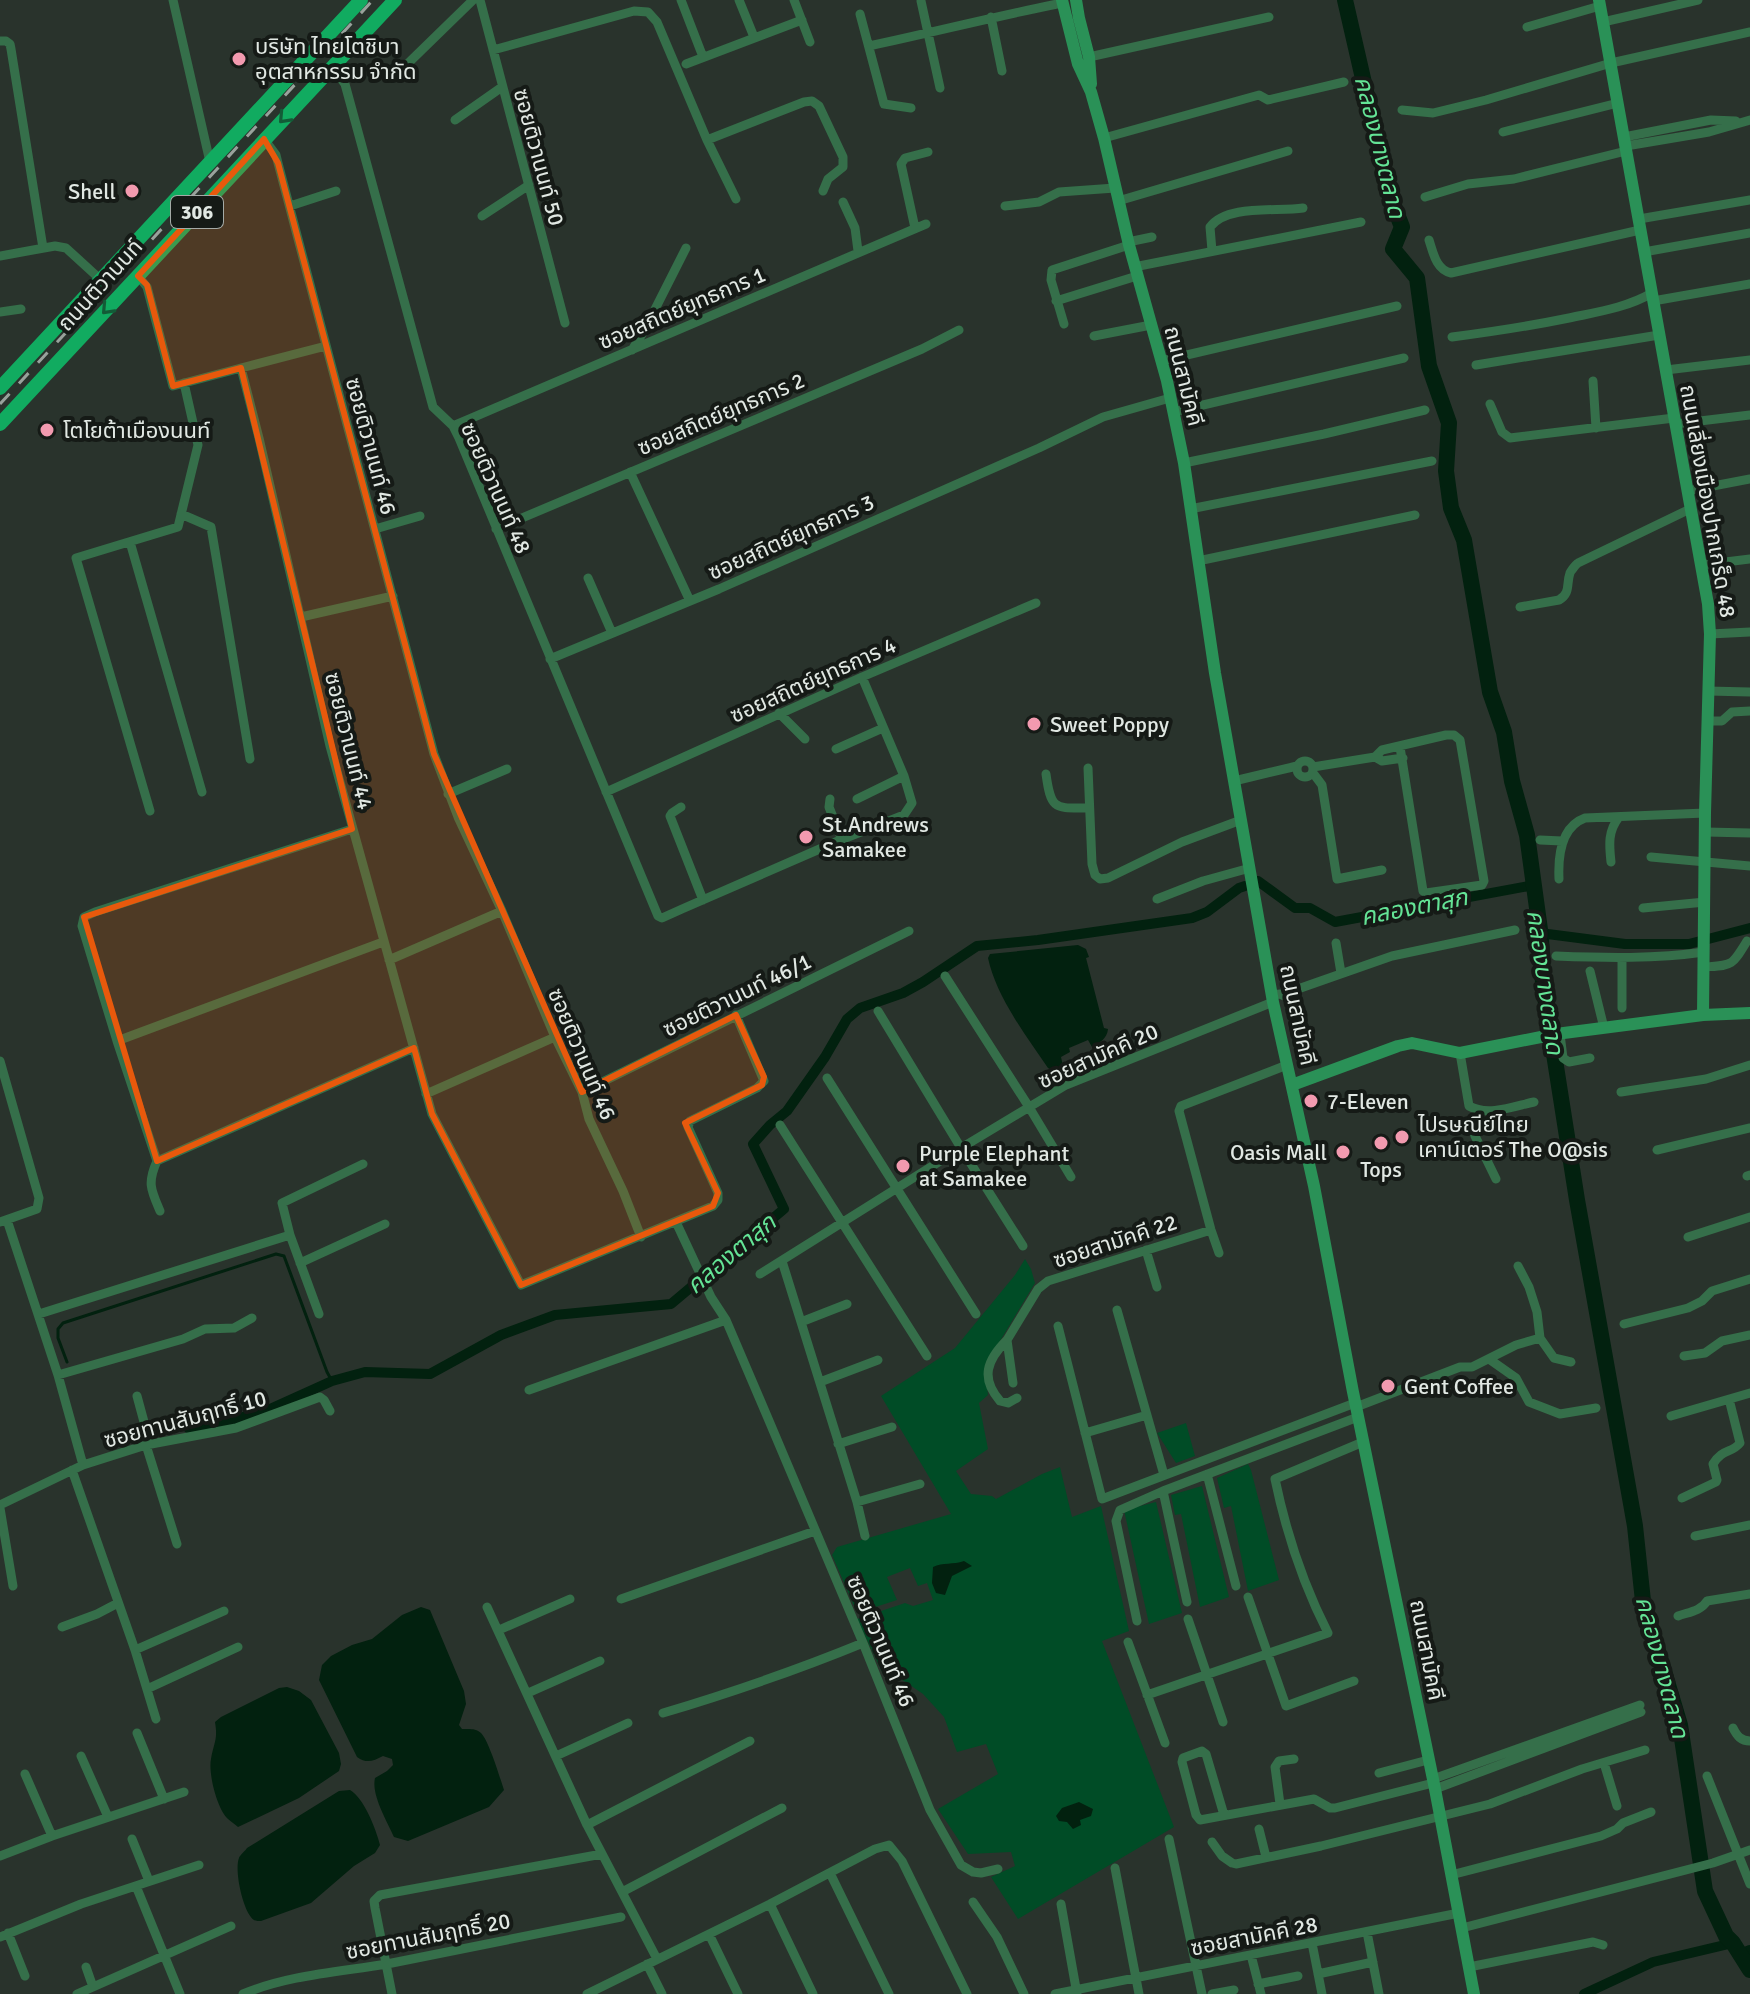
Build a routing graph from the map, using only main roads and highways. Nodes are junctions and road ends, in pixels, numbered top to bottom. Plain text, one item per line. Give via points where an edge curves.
1 (360, 0) edge
2 (395, 0) edge
3 (1076, 0) edge
4 (1083, 0) edge
5 (1062, 2) edge
6 (1600, 3) edge
7 (1079, 18) junction
8 (1091, 92) junction
9 (225, 146) junction
10 (242, 162) junction
11 (2, 383) edge
12 (0, 424) edge
13 (1750, 1013) edge
14 (1703, 1015) junction
15 (1292, 1085) junction
16 (1474, 1994) edge

1 - 9 main road, ถนนติวานนท์ / 306
2 -> 10 main road, ถนนติวานนท์ / 306
3 - 7 main road, ถนนสามัคคี
4 - 7 main road
5 - 8 main road, ถนนสามัคคี
6 - 14 main road, ถนนเลี่ยงเมืองปากเกร็ด 48 via 1708,604
7 - 8 main road, ถนนสามัคคี
8 - 15 main road, ถนนสามัคคี via 1184,463 1234,781
9 - 10 main road
9 - 11 main road, ถนนติวานนท์ / 306
10 -> 12 main road, ถนนติวานนท์ / 306
13 - 14 main road
14 - 15 main road via 1460,1053 1412,1043
15 - 16 main road, ถนนสามัคคี

